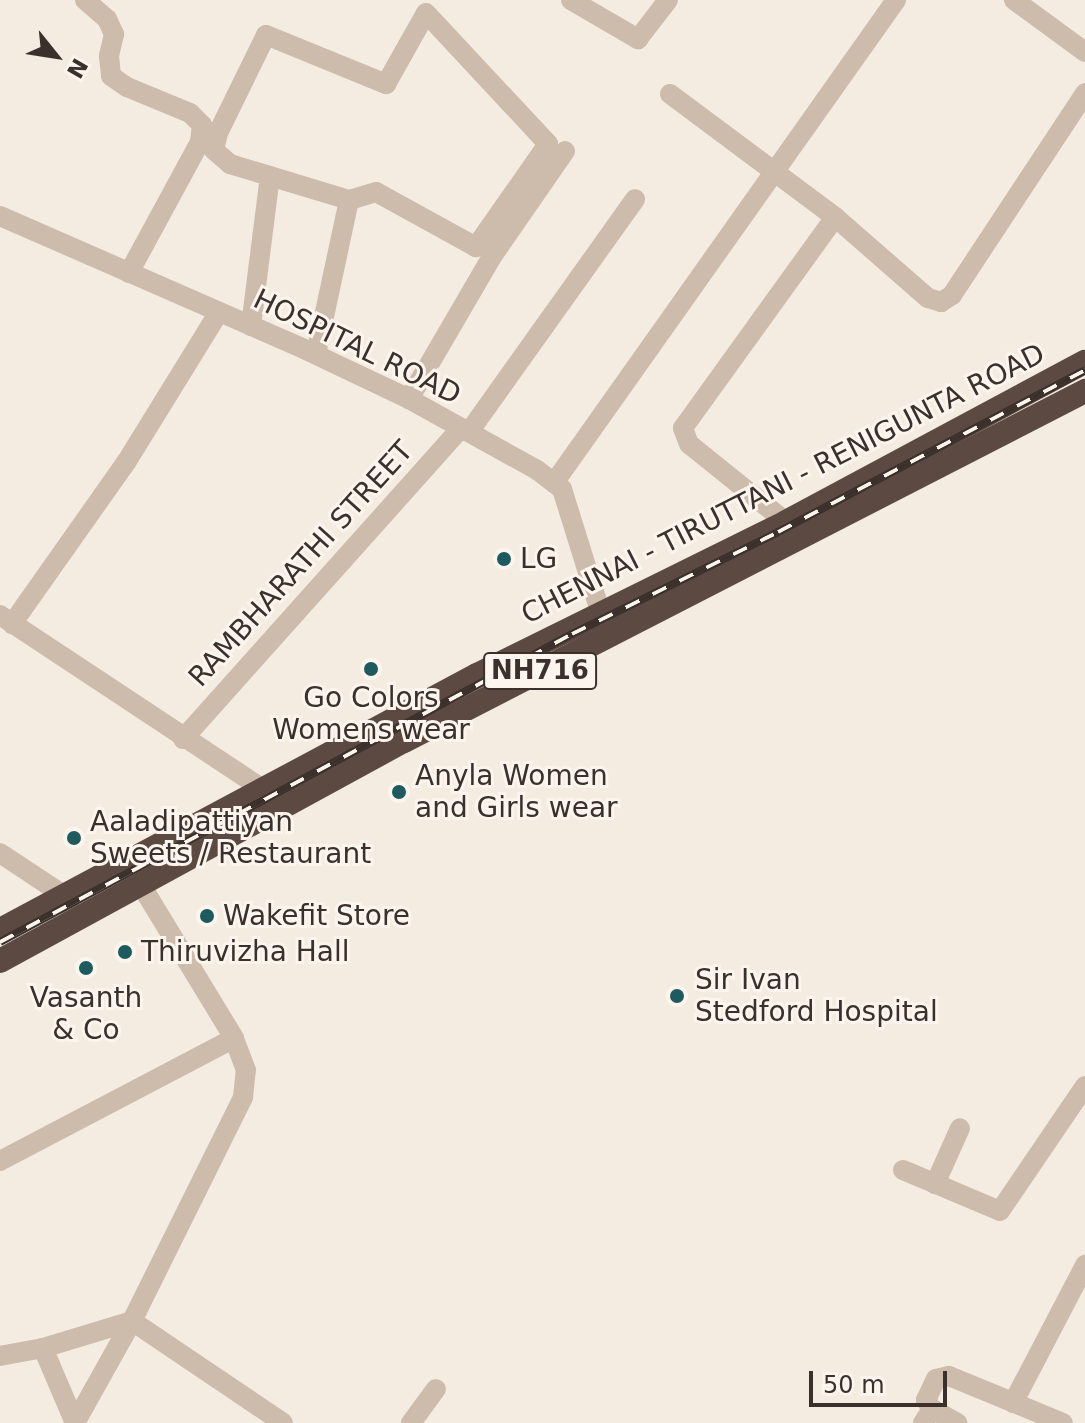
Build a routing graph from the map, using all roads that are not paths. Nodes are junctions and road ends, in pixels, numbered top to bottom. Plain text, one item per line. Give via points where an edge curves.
1 (85, 0) edge
2 (571, 0) edge
3 (668, 0) edge
4 (896, 0) edge
5 (1014, 0) edge
6 (1085, 52) edge
7 (1085, 93) edge
8 (670, 94) dead end
9 (565, 151) dead end
10 (776, 173) junction
11 (270, 176) junction
12 (635, 199) dead end
13 (349, 200) junction
14 (0, 216) edge
15 (835, 217) junction
16 (129, 273) junction
17 (219, 312) junction
18 (251, 326) junction
19 (316, 354) junction
20 (1085, 362) edge
21 (1085, 391) edge
22 (409, 399) junction
23 (465, 430) junction
24 (554, 483) junction
25 (786, 522) junction
26 (601, 614) junction
27 (6, 620) edge
28 (183, 739) junction
29 (263, 789) junction
30 (277, 812) junction
31 (0, 853) edge
32 (141, 885) junction
33 (65, 896) junction
34 (76, 920) junction
35 (0, 930) edge
36 (0, 961) edge
37 (234, 1038) junction
38 (1085, 1086) edge
39 (960, 1128) dead end
40 (0, 1161) edge
41 (903, 1170) dead end
42 (935, 1184) junction
43 (1085, 1265) edge
44 (132, 1321) junction
45 (43, 1348) junction
46 (0, 1356) edge
47 (436, 1389) dead end
48 (1013, 1403) junction
49 (927, 1416) edge
50 (277, 1421) edge
51 (75, 1423) edge
52 (411, 1423) edge
53 (957, 1423) edge
54 (1063, 1423) edge

1 - 16 street via 107,19 114,34 109,69 116,80 190,113 202,125 200,142
2 - 3 street via 638,39
4 - 10 street
5 - 6 street
7 - 15 street via 952,295 941,302 928,298
8 - 10 street
9 - 22 street via 491,258
10 - 15 street
10 - 24 street
11 - 13 street
11 - 13 street via 230,164 214,150 266,35 386,84 426,13 548,144 476,247 376,192
11 - 18 street
12 - 23 street, RAMBHARATHI STREET
13 - 19 street
14 - 16 street, HOSPITAL ROAD
15 - 25 street via 683,428 689,444
16 - 17 street, HOSPITAL ROAD
17 - 18 street, HOSPITAL ROAD
17 - 27 street via 127,461
18 - 19 street, HOSPITAL ROAD
19 - 22 street, HOSPITAL ROAD
20 - 25 highway, CHENNAI - TIRUTTANI - RENIGUNTA ROAD / NH716
21 - 30 highway, CHENNAI - TIRUTTANI - RENIGUNTA ROAD / NH716 via 404,741
22 - 23 street, HOSPITAL ROAD
23 - 24 street, HOSPITAL ROAD
23 - 28 street, RAMBHARATHI STREET
24 - 26 street, HOSPITAL ROAD via 571,511
25 - 26 highway, CHENNAI - TIRUTTANI - RENIGUNTA ROAD / NH716
26 - 29 highway, CHENNAI - TIRUTTANI - RENIGUNTA ROAD / NH716
27 - 28 street
28 - 29 street
29 - 30 street
29 - 33 highway, CHENNAI - TIRUTTANI - RENIGUNTA ROAD / NH716
30 - 32 highway, CHENNAI - TIRUTTANI - RENIGUNTA ROAD / NH716
31 - 33 street
32 - 34 highway, CHENNAI - TIRUTTANI - RENIGUNTA ROAD / NH716
32 - 37 street
33 - 34 street
33 - 35 highway, CHENNAI - TIRUTTANI - RENIGUNTA ROAD / NH716
34 - 36 highway, CHENNAI - TIRUTTANI - RENIGUNTA ROAD / NH716
37 - 40 street
37 - 44 street via 246,1070 243,1097
38 - 42 street via 1000,1211
39 - 42 street
41 - 42 street
43 - 48 street
44 - 45 street
44 - 50 street
44 - 51 street
45 - 46 street
45 - 51 street
47 - 52 street
48 - 49 street via 943,1376 926,1400
48 - 54 street
49 - 53 street

